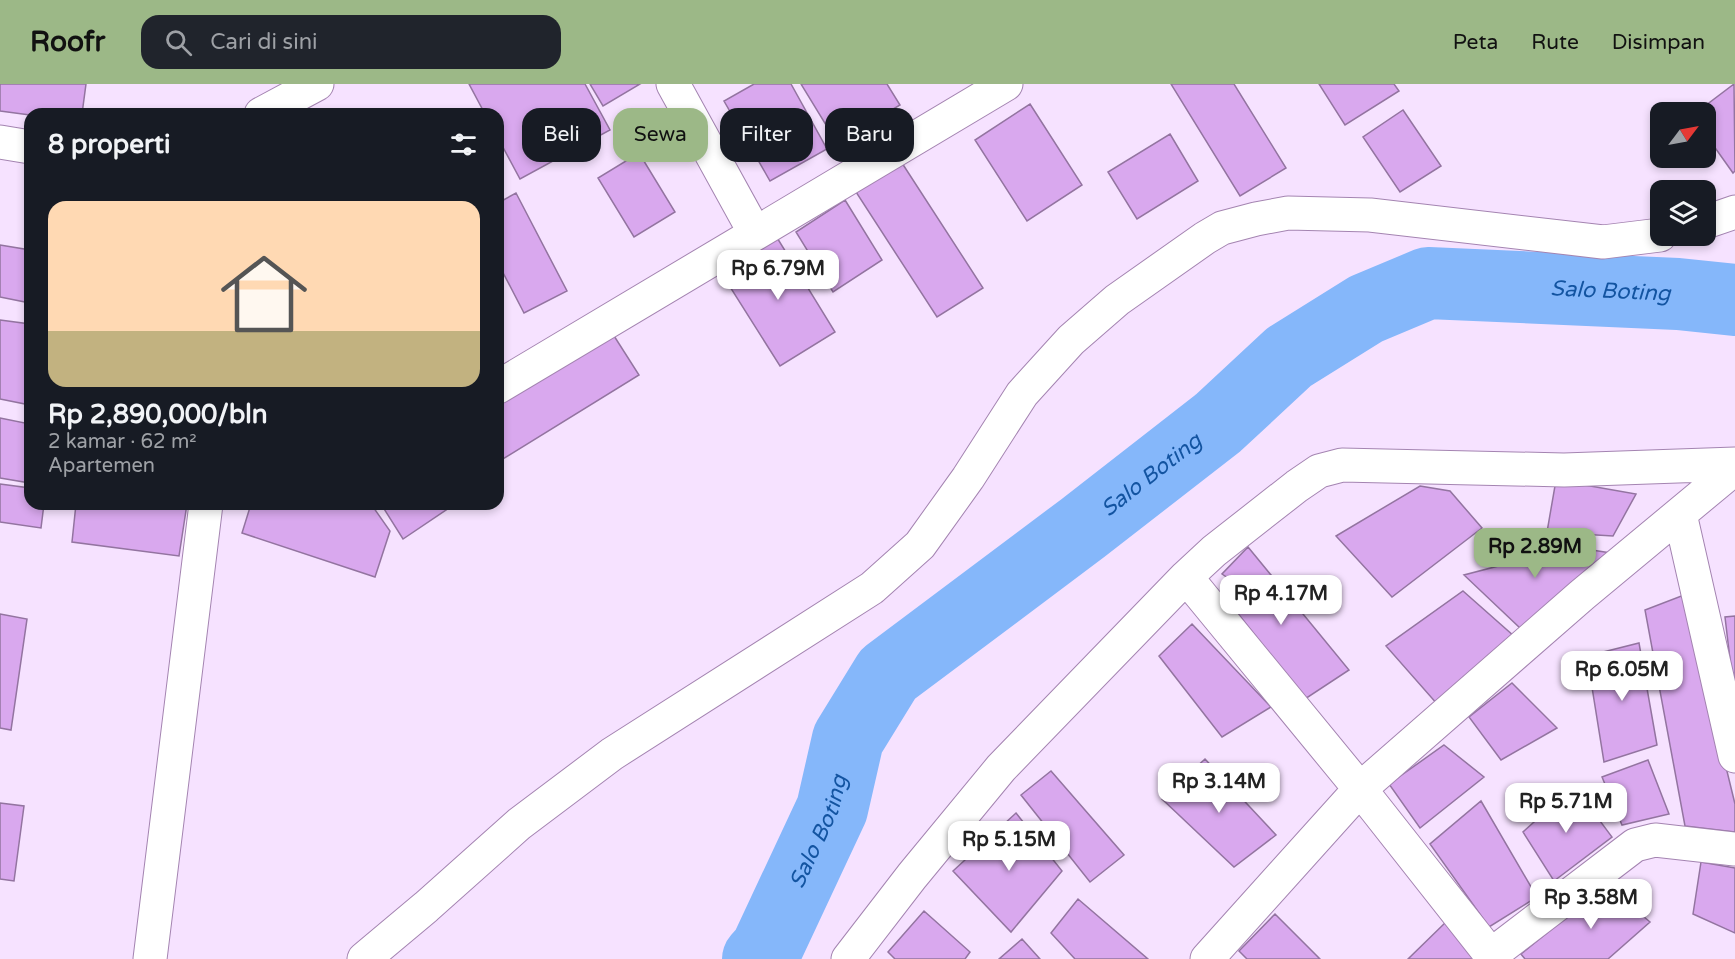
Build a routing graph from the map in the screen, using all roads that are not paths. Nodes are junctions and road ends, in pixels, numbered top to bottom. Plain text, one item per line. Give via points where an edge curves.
1 (317, 84) edge
2 (673, 84) edge
3 (1005, 84) edge
4 (272, 108) edge
5 (0, 142) edge
6 (24, 146) edge
7 (1735, 212) edge
8 (1716, 219) edge
9 (756, 233) junction
10 (1650, 236) edge
11 (504, 383) edge
12 (1735, 466) edge
13 (205, 510) edge
14 (1680, 514) junction
15 (1186, 576) junction
16 (1735, 756) edge
17 (1360, 789) junction
18 (1735, 849) edge
19 (1493, 957) edge
20 (150, 959) edge
21 (364, 959) edge
22 (848, 959) edge
23 (1207, 959) edge

1 - 4 street
2 - 9 street
3 - 9 street
5 - 6 street
7 - 8 street
9 - 11 street
10 - 21 street via 1603,242 1370,215 1300,214 1222,228 1117,300 1071,340 1022,394 920,546 872,588 612,754 519,824
12 - 14 street
12 - 15 street via 1564,470 1342,465 1319,471 1297,486
13 - 20 street
14 - 16 street
14 - 17 street
15 - 17 street
15 - 22 street via 1001,768
17 - 19 street
17 - 23 street
18 - 19 street via 1643,842

